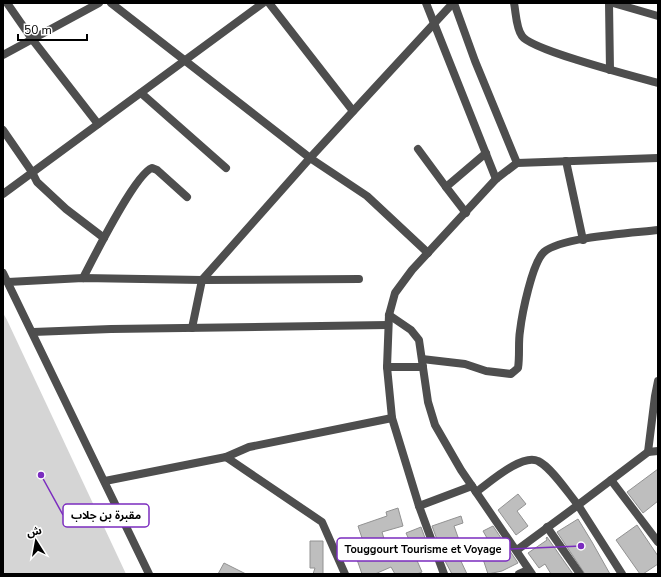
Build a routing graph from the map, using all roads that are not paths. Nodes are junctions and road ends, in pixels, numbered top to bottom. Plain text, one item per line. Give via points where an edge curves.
1 (7, 3) edge
2 (100, 3) edge
3 (111, 3) edge
4 (263, 3) edge
5 (269, 3) edge
6 (426, 3) edge
7 (454, 3) edge
8 (514, 3) edge
9 (609, 3) edge
10 (613, 3) edge
11 (658, 16) edge
12 (434, 26) junction
13 (32, 40) junction
14 (3, 55) edge
15 (183, 60) junction
16 (610, 70) junction
17 (658, 83) edge
18 (141, 93) junction
19 (353, 111) junction
20 (98, 124) junction
21 (3, 130) edge
22 (418, 149) dead end
23 (486, 153) junction
24 (310, 158) junction
25 (658, 158) edge
26 (566, 161) junction
27 (517, 163) junction
28 (226, 168) dead end
29 (32, 172) junction
30 (496, 179) junction
31 (446, 187) junction
32 (3, 194) edge
33 (187, 197) dead end
34 (466, 212) junction
35 (658, 230) edge
36 (104, 238) junction
37 (583, 240) junction
38 (428, 253) junction
39 (3, 273) edge
40 (83, 278) junction
41 (359, 279) dead end
42 (202, 280) junction
43 (8, 282) junction
44 (389, 315) junction
45 (388, 325) junction
46 (192, 328) junction
47 (33, 332) junction
48 (422, 363) junction
49 (387, 367) junction
50 (658, 381) edge
51 (392, 418) junction
52 (658, 451) edge
53 (648, 452) junction
54 (226, 457) junction
55 (611, 480) junction
56 (105, 481) junction
57 (474, 489) junction
58 (578, 505) junction
59 (419, 506) junction
60 (546, 526) junction
61 (658, 542) edge
62 (517, 550) junction
63 (530, 572) edge
64 (149, 574) edge
65 (345, 574) edge
66 (444, 574) edge
67 (519, 574) edge
68 (580, 574) edge
69 (622, 574) edge

1 - 13 street
2 - 13 street
3 - 15 street
4 - 15 street
5 - 19 street
6 - 12 street
7 - 12 street
7 - 27 street
8 - 16 street via 520,31 526,40
9 - 16 street
10 - 11 street
12 - 19 street
12 - 23 street
13 - 14 street
13 - 20 street
15 - 18 street
15 - 24 street
16 - 17 street
18 - 20 street
18 - 28 street
19 - 24 street
20 - 29 street
21 - 29 street
22 - 31 street
23 - 30 street
23 - 31 street
24 - 38 street via 367,196
24 - 42 street
25 - 26 street
26 - 27 street
26 - 37 street
27 - 30 street
29 - 32 street
29 - 36 street via 41,186
30 - 34 street
31 - 34 street
33 - 36 street via 157,170 149,169 132,189
34 - 38 street
35 - 37 street
36 - 40 street
37 - 48 street via 564,242 551,248 544,252 538,261 525,303 516,371 503,374 465,364
38 - 44 street via 397,289
39 - 43 street
40 - 42 street
40 - 43 street
41 - 42 street
42 - 46 street
43 - 47 street
44 - 45 street
44 - 48 street via 415,334 422,350
45 - 46 street
45 - 49 street
46 - 47 street
47 - 56 street
48 - 49 street
48 - 57 street via 428,402 435,425
49 - 51 street
50 - 53 street
51 - 54 street via 249,447
51 - 59 street
52 - 53 street
53 - 55 street
54 - 56 street
54 - 65 street via 322,522
55 - 58 street
55 - 61 street
56 - 64 street
57 - 58 street via 523,460 534,459 549,470
57 - 59 street
57 - 62 street
58 - 60 street
58 - 69 street
59 - 66 street
60 - 62 street
60 - 68 street
62 - 63 street
63 - 67 street

